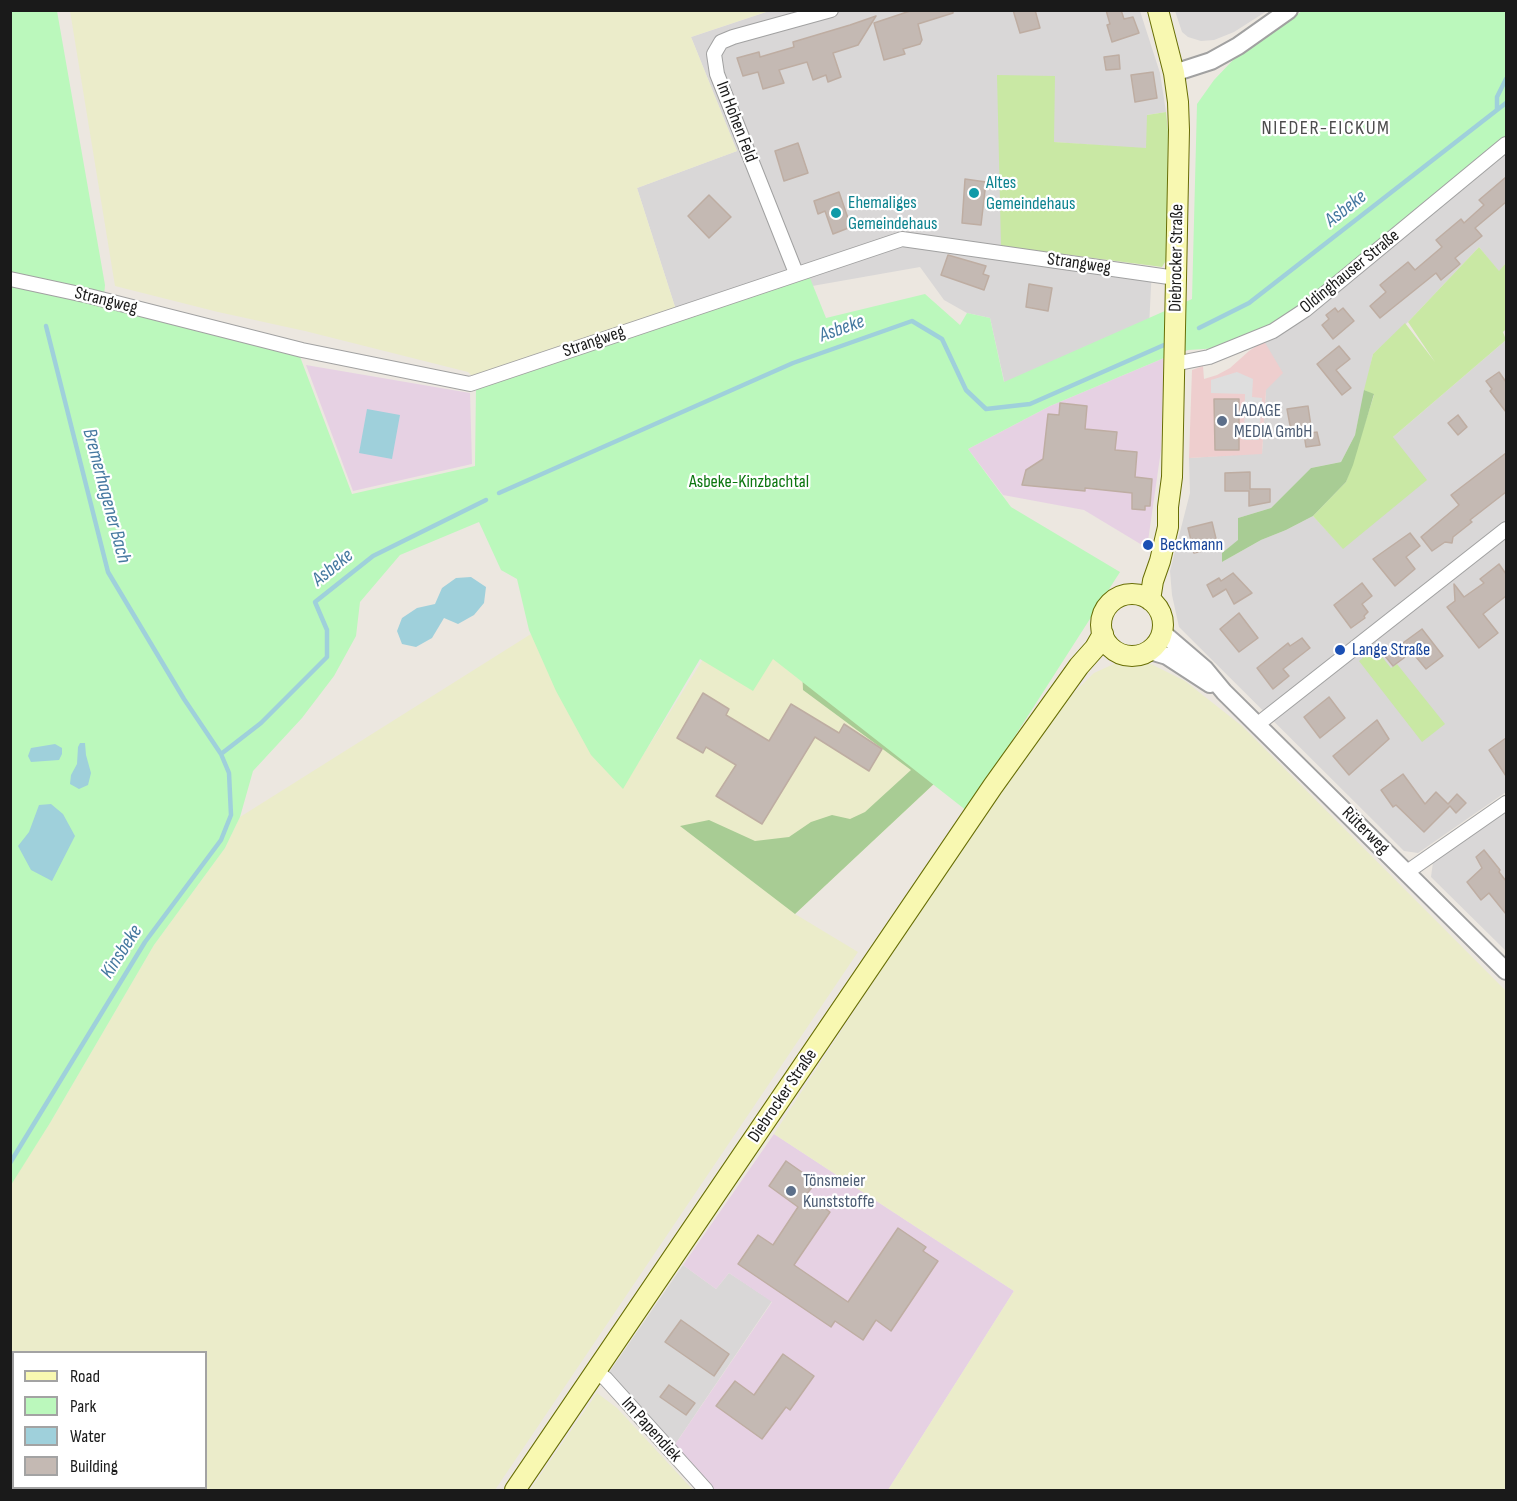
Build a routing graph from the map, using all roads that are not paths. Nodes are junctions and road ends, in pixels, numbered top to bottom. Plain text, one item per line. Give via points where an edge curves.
1 (831, 10) edge
2 (1158, 10) edge
3 (1289, 10) edge
4 (793, 16) edge
5 (1174, 73) junction
6 (1506, 144) edge
7 (795, 273) junction
8 (1176, 278) junction
9 (10, 279) edge
10 (1174, 364) junction
11 (1506, 529) edge
12 (1142, 597) junction
13 (1163, 633) junction
14 (1103, 634) junction
15 (1150, 651) junction
16 (1117, 652) junction
17 (1224, 692) junction
18 (1053, 703) junction
19 (1258, 724) junction
20 (1506, 803) edge
21 (1407, 872) junction
22 (1506, 971) edge
23 (595, 1371) junction
24 (515, 1491) edge
25 (706, 1491) edge

1 - 4 street, Im Hohen Feld
2 - 5 main road, Diebrocker Straße
3 - 5 street via 1211,61
4 - 7 street, Im Hohen Feld via 721,42 714,54 717,74
5 - 8 main road, Diebrocker Straße via 1179,129
6 - 10 street, Oldinghauser Straße via 1305,310 1273,331 1209,357
7 - 8 street, Strangweg via 902,239
7 - 9 street, Strangweg via 470,384 302,350
8 - 10 main road, Diebrocker Straße
10 - 12 main road, Diebrocker Straße via 1168,527 1153,581
11 - 19 street
12 - 13 main road via 1159,609
12 - 14 main road via 1122,596 1112,602 1105,612
13 - 15 main road
13 - 17 street, Rüterweg via 1205,669
14 - 16 main road
14 - 18 main road, Diebrocker Straße
15 - 16 main road via 1139,656
15 - 17 street, Rüterweg via 1167,656
16 - 18 main road, Diebrocker Straße via 1102,660
17 - 19 street, Rüterweg
18 - 23 main road, Diebrocker Straße
19 - 21 street, Rüterweg
20 - 21 street
21 - 22 street, Rüterweg
23 - 24 main road, Diebrocker Straße
23 - 25 street, Im Papendiek

